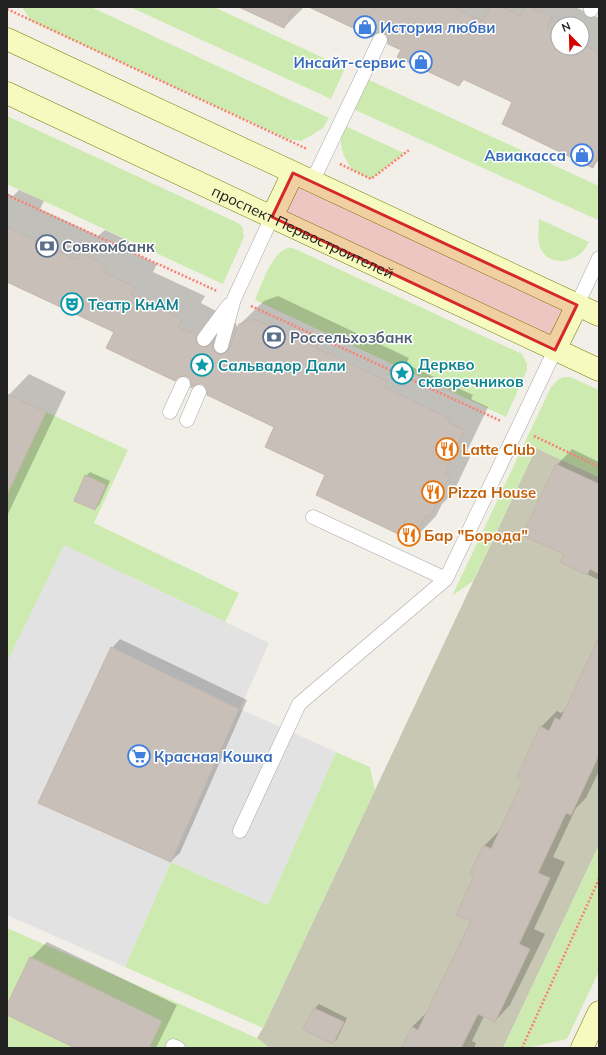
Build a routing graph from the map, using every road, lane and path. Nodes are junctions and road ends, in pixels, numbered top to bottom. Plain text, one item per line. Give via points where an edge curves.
1 (7, 9) edge
2 (7, 39) edge
3 (380, 40) dead end
4 (7, 93) edge
5 (409, 150) dead end
6 (324, 157) junction
7 (293, 173) junction
8 (312, 182) junction
9 (7, 195) edge
10 (272, 217) junction
11 (599, 258) edge
12 (234, 299) junction
13 (576, 305) junction
14 (599, 315) edge
15 (204, 339) dead end
16 (221, 346) dead end
17 (555, 350) junction
18 (599, 370) edge
19 (183, 384) dead end
20 (199, 392) dead end
21 (170, 412) dead end
22 (187, 420) dead end
23 (518, 429) junction
24 (599, 467) edge
25 (313, 517) dead end
26 (446, 579) junction
27 (240, 831) dead end
28 (599, 879) edge
29 (599, 1012) edge
30 (522, 1048) edge
31 (582, 1048) edge

1 - 6 path
2 - 7 main road
3 - 6 lane
4 - 10 main road, проспект Первостроителей
5 - 6 path via 371,179
6 - 8 lane
7 - 8 main road
7 - 10 main road
8 - 13 main road
9 - 12 path
10 - 12 lane
10 - 17 main road, проспект Первостроителей
11 - 13 lane
12 - 15 lane
12 - 16 lane
12 - 23 path
13 - 14 main road
13 - 17 main road
17 - 18 main road, проспект Первостроителей
17 - 23 lane
19 - 21 lane
20 - 22 lane
23 - 24 path
23 - 26 lane
25 - 26 lane
26 - 27 lane via 299,704
28 - 30 path
29 - 31 main road

